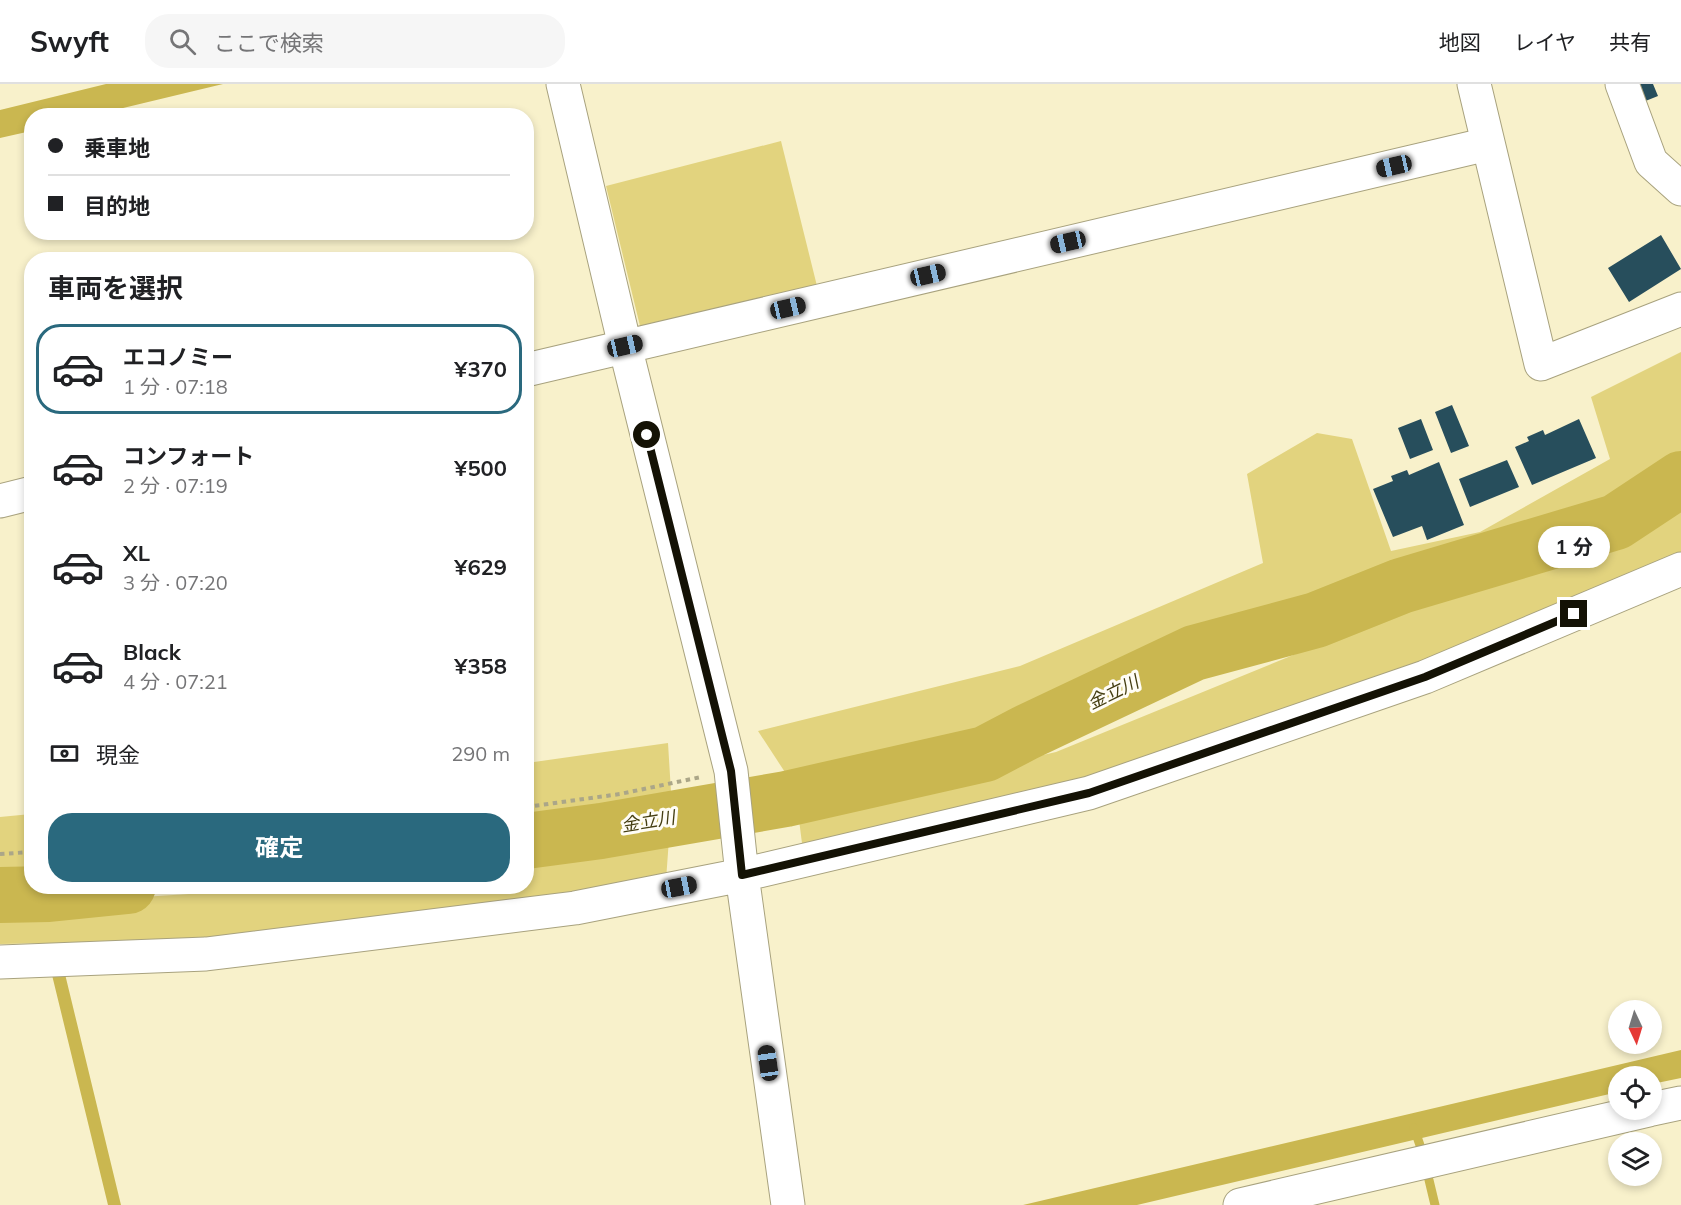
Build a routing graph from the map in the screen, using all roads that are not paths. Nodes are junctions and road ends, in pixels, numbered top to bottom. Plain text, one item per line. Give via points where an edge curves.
1 (562, 84) edge
2 (1474, 84) edge
3 (1622, 84) edge
4 (1488, 144) junction
5 (1681, 189) edge
6 (1681, 309) edge
7 (625, 346) junction
8 (534, 368) edge
9 (24, 495) edge
10 (0, 501) edge
11 (1681, 569) edge
12 (741, 864) junction
13 (0, 962) edge
14 (1681, 1103) edge
15 (1662, 1107) edge
16 (1608, 1120) edge
17 (788, 1205) edge
18 (1240, 1205) edge

1 - 7 street
2 - 4 street
3 - 5 street via 1652,162
4 - 6 street via 1541,364
4 - 7 street
7 - 8 street
7 - 12 street via 731,771
9 - 10 street
11 - 12 street via 1425,677 1089,793
12 - 13 street via 575,908 206,954
12 - 17 street
14 - 15 street
16 - 18 street

